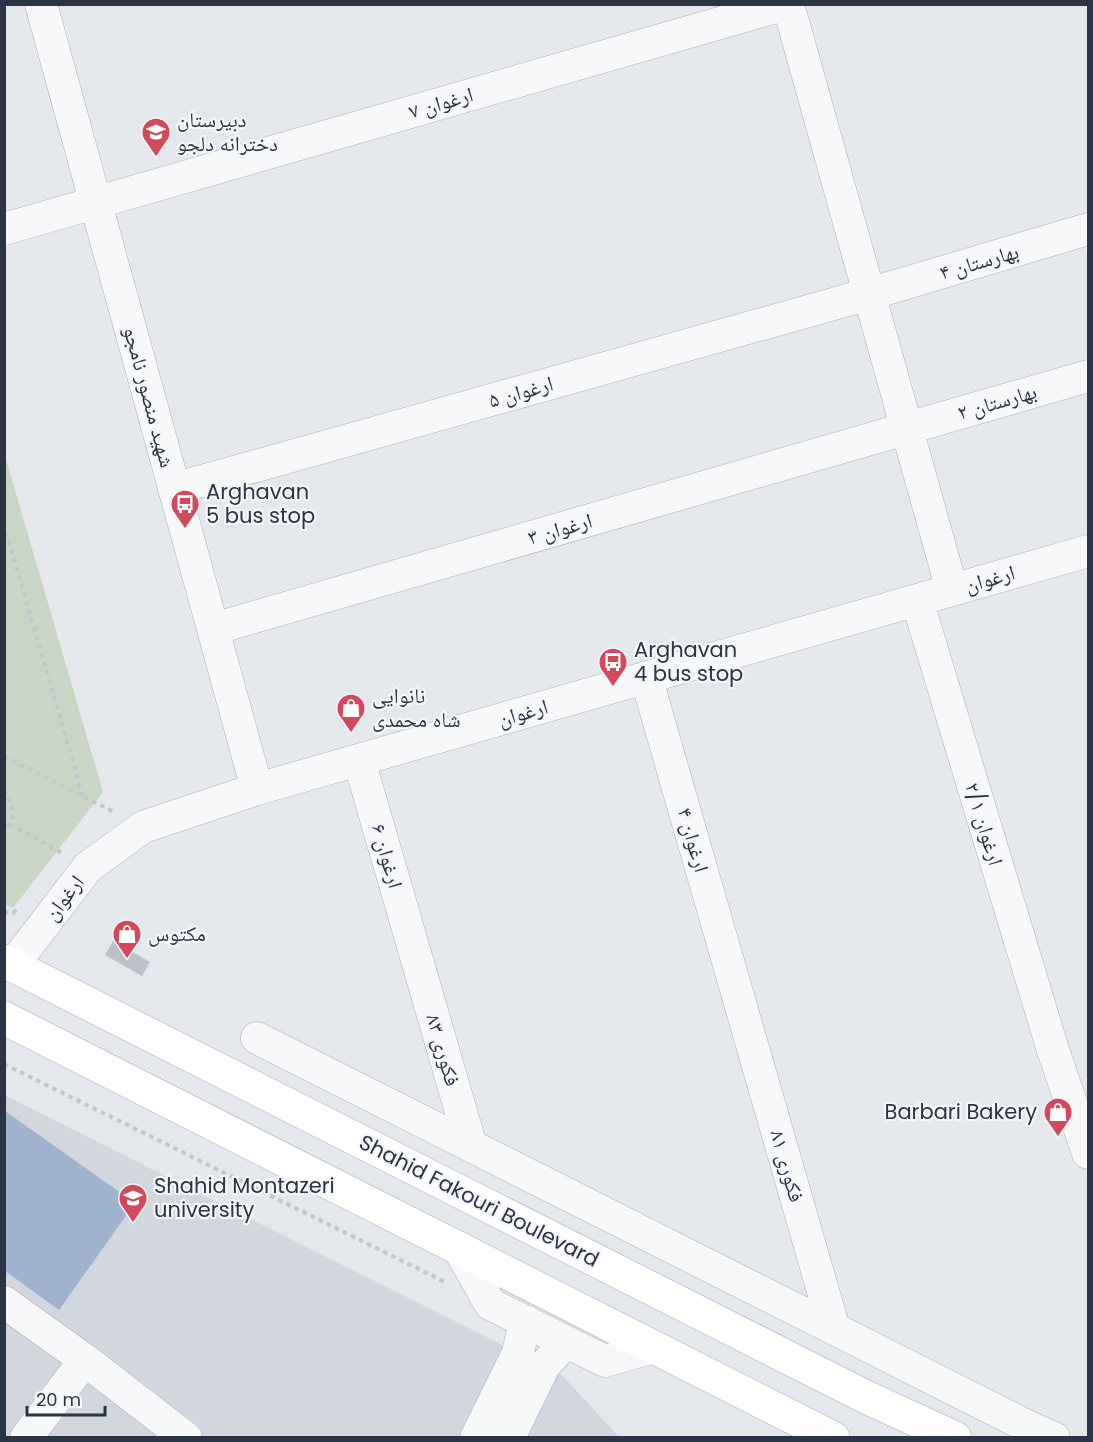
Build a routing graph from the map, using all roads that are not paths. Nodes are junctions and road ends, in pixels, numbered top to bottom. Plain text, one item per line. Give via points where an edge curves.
1 (41, 4) edge
2 (787, 4) edge
3 (95, 202) junction
4 (4, 228) edge
5 (1089, 230) edge
6 (869, 294) junction
7 (1089, 376) edge
8 (906, 429) junction
9 (174, 489) junction
10 (1089, 551) edge
11 (952, 590) junction
12 (917, 600) junction
13 (213, 629) junction
14 (646, 677) junction
15 (359, 760) junction
16 (257, 789) junction
17 (415, 953) joint
18 (8, 963) edge
19 (740, 1003) joint
20 (4, 1018) edge
21 (257, 1038) dead end
22 (471, 1146) junction
23 (1089, 1153) edge
24 (458, 1247) junction
25 (4, 1302) edge
26 (525, 1322) junction
27 (834, 1329) junction
28 (566, 1342) junction
29 (654, 1347) junction
30 (85, 1360) junction
31 (508, 1416) edge
32 (150, 1427) edge
33 (26, 1437) edge
34 (186, 1437) edge
35 (476, 1437) edge
36 (833, 1437) edge
37 (955, 1437) edge
38 (1054, 1437) edge

1 - 3 street, شهید منصور نامجو
2 - 3 street, ارغوان ۷
2 - 6 street
3 - 4 street, ارغوان ۷
3 - 9 street, شهید منصور نامجو
5 - 6 street, بهارستان ۴
6 - 8 street
6 - 9 street, ارغوان ۵
7 - 8 street, بهارستان ۲
8 - 11 street
8 - 13 street, ارغوان ۳
9 - 13 street, شهید منصور نامجو
10 - 11 street, ارغوان
11 - 12 street, ارغوان
12 - 14 street, ارغوان
12 - 23 street, ارغوان ۲/۱ via 1052,1047
13 - 16 street, شهید منصور نامجو
14 - 15 street, ارغوان
14 - 19 street, ارغوان ۴
15 - 16 street, ارغوان
15 - 17 street, ارغوان ۶
16 - 18 street, ارغوان via 143,827 87,867
17 - 22 street, فکوری ۸۳
18 - 37 main road, Shahid Fakouri Boulevard via 866,1397
19 - 27 street, فکوری ۸۱
20 - 24 main road
21 - 22 street
22 - 27 street
24 - 26 street via 490,1304
24 - 29 main road
25 - 30 street
26 - 28 street
26 - 31 street
27 - 38 street
28 - 29 street via 605,1361
28 - 31 street
29 - 36 main road
30 - 32 street
30 - 33 street
31 - 35 street
32 - 34 street

